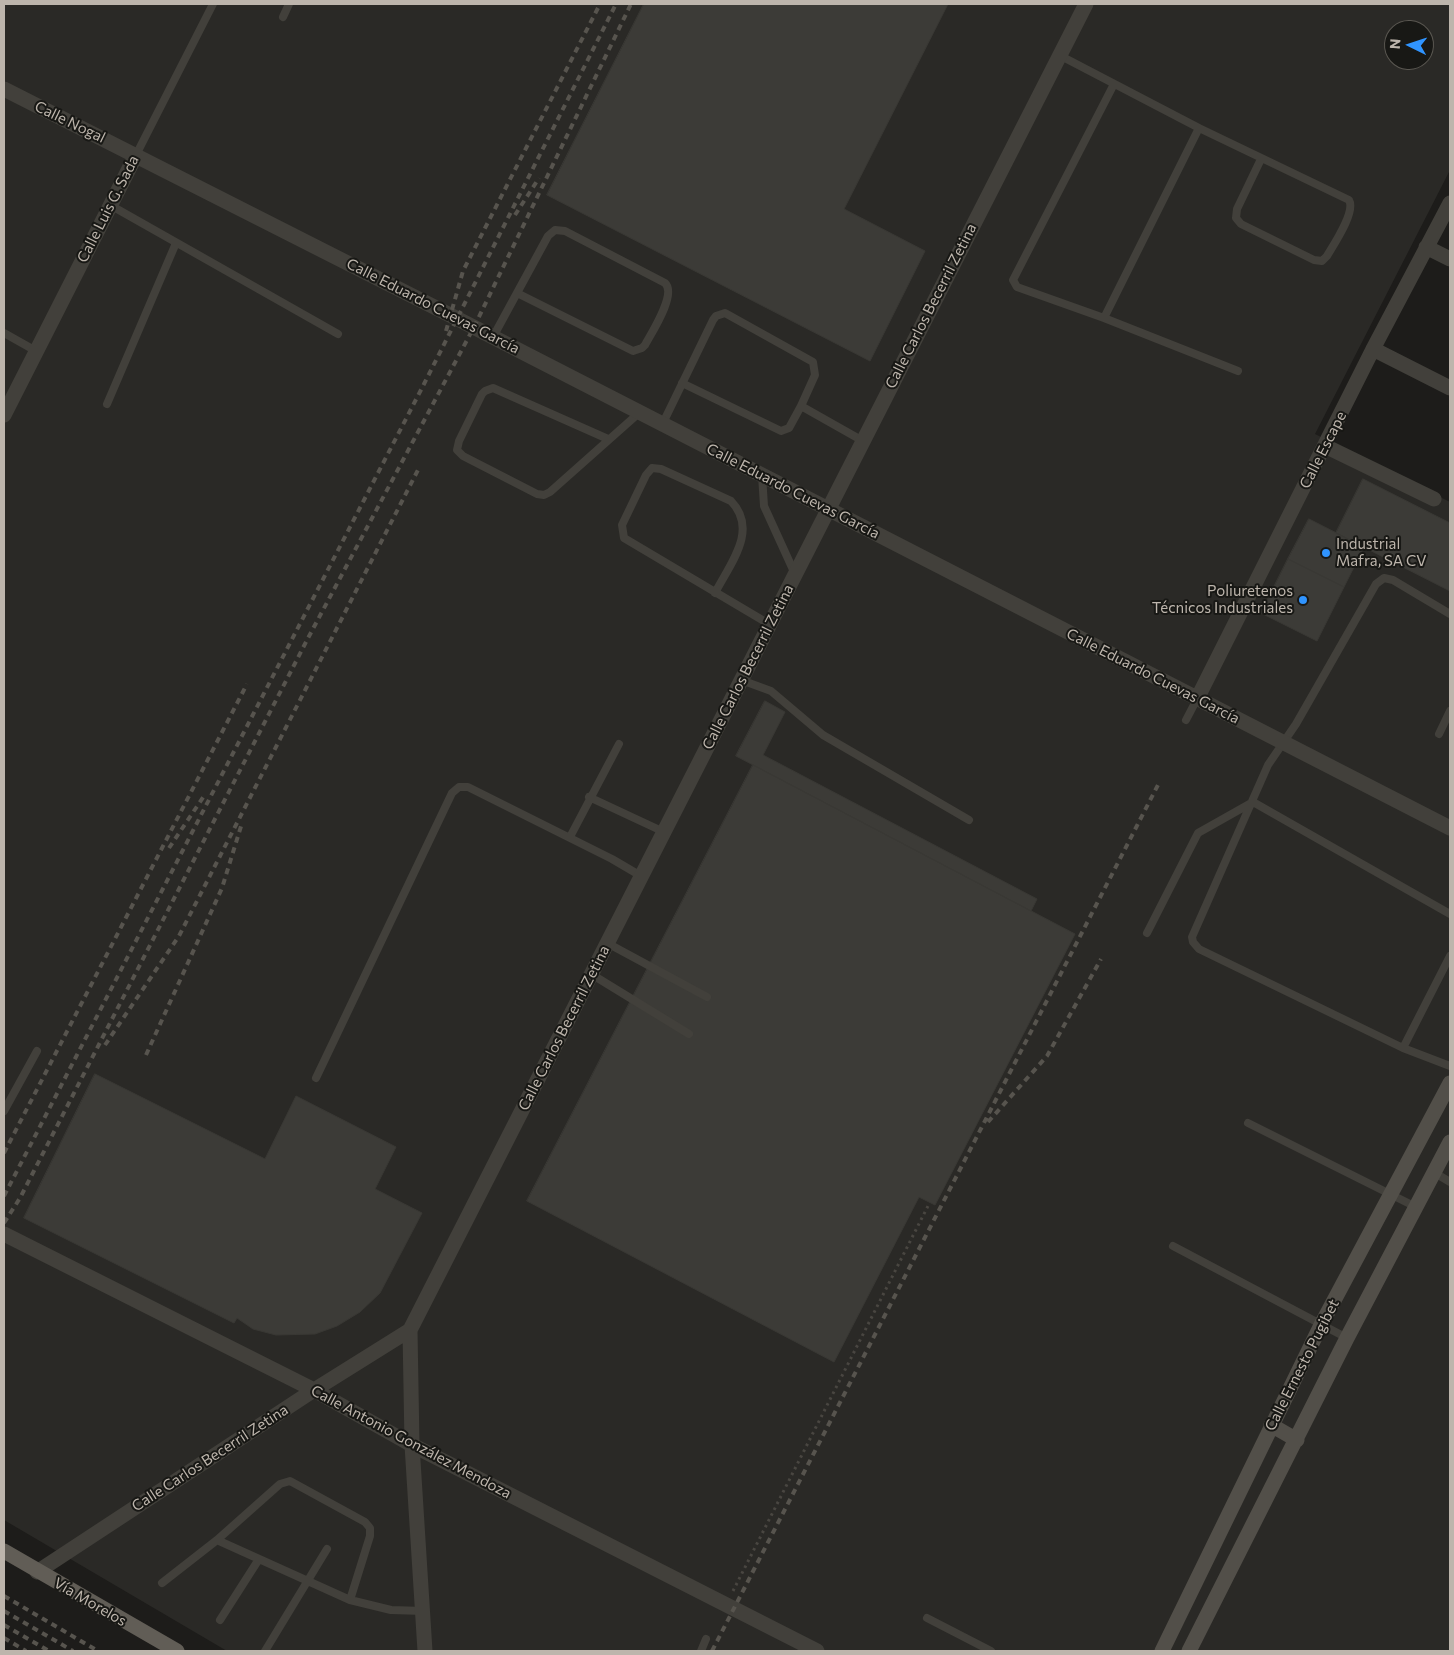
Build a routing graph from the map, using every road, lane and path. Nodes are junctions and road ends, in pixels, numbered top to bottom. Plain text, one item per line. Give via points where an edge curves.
1 (213, 4) edge
2 (289, 4) edge
3 (1086, 4) edge
4 (283, 17) dead end
5 (1059, 55) junction
6 (1114, 84) junction
7 (4, 90) edge
8 (1199, 128) junction
9 (136, 154) junction
10 (1261, 159) junction
11 (1450, 203) edge
12 (110, 205) junction
13 (176, 242) junction
14 (1426, 247) junction
15 (1450, 259) edge
16 (517, 293) junction
17 (1104, 318) junction
18 (4, 333) edge
19 (338, 334) dead end
20 (493, 337) junction
21 (1373, 349) junction
22 (36, 351) junction
23 (1238, 371) dead end
24 (682, 382) junction
25 (1450, 388) edge
26 (107, 404) dead end
27 (801, 406) junction
28 (638, 413) junction
29 (4, 414) edge
30 (662, 425) junction
31 (608, 439) junction
32 (863, 441) junction
33 (1325, 446) junction
34 (762, 475) junction
35 (1434, 499) dead end
36 (828, 509) junction
37 (795, 574) junction
38 (715, 593) junction
39 (1450, 614) edge
40 (769, 624) junction
41 (741, 680) junction
42 (1198, 699) junction
43 (1450, 711) edge
44 (1186, 720) dead end
45 (1439, 734) dead end
46 (619, 744) dead end
47 (1283, 744) junction
48 (590, 797) junction
49 (1253, 802) junction
50 (969, 820) dead end
51 (1450, 828) edge
52 (664, 832) junction
53 (570, 838) junction
54 (641, 876) junction
55 (1450, 914) edge
56 (1147, 934) dead end
57 (608, 943) junction
58 (1450, 956) edge
59 (591, 974) junction
60 (707, 997) dead end
61 (689, 1034) dead end
62 (1403, 1048) junction
63 (37, 1051) dead end
64 (1450, 1066) edge
65 (316, 1078) dead end
66 (1450, 1083) edge
67 (4, 1111) edge
68 (1248, 1123) dead end
69 (1450, 1142) edge
70 (1435, 1173) junction
71 (1450, 1182) edge
72 (1391, 1195) junction
73 (929, 1204) dead end
74 (1416, 1207) junction
75 (4, 1234) edge
76 (1173, 1246) dead end
77 (1322, 1323) junction
78 (410, 1330) junction
79 (1346, 1338) junction
80 (314, 1390) junction
81 (1271, 1425) junction
82 (1297, 1440) junction
83 (412, 1445) junction
84 (217, 1540) junction
85 (327, 1549) dead end
86 (4, 1551) edge
87 (259, 1559) junction
88 (37, 1572) junction
89 (308, 1581) junction
90 (162, 1583) dead end
91 (736, 1586) dead end
92 (350, 1600) junction
93 (424, 1611) junction
94 (928, 1618) dead end
95 (220, 1620) dead end
96 (706, 1639) dead end
97 (177, 1651) edge
98 (265, 1651) edge
99 (426, 1651) edge
100 (701, 1651) edge
101 (817, 1651) edge
102 (991, 1651) edge
103 (1162, 1651) edge
104 (1189, 1651) edge

1 - 9 lane, Calle Luis G. Sada
2 - 4 lane
3 - 5 street, Calle Carlos Becerril Zetina
5 - 6 lane
5 - 32 street, Calle Carlos Becerril Zetina
6 - 8 lane
6 - 17 lane via 1013,280 1017,287
7 - 9 street, Calle Nogal
8 - 10 lane
8 - 17 lane
9 - 12 street, Calle Luis G. Sada
9 - 20 street, Calle Eduardo Cuevas García
10 - 10 lane via 1349,200 1350,214 1328,256 1322,261 1241,224 1236,218 1237,209
11 - 14 street, Calle Escape
12 - 13 lane
12 - 22 street, Calle Luis G. Sada
13 - 19 lane
13 - 26 lane
14 - 15 street
14 - 21 street, Calle Escape
16 - 16 lane via 548,236 556,230 665,283 669,289 668,298 645,345 633,352
16 - 20 lane
17 - 23 lane
18 - 22 lane
20 - 28 street, Calle Eduardo Cuevas García
21 - 25 street
21 - 33 street, Calle Escape
22 - 29 street, Calle Luis G. Sada
24 - 27 lane via 781,431 789,428
24 - 27 lane via 713,320 725,313 813,362 815,375
24 - 30 lane
27 - 32 lane
28 - 30 street, Calle Eduardo Cuevas García
28 - 31 lane
30 - 34 street, Calle Eduardo Cuevas García
31 - 31 lane via 544,495 528,490 457,450 458,441 482,394 493,388
32 - 36 street, Calle Carlos Becerril Zetina
33 - 35 street
33 - 42 street, Calle Escape
34 - 36 street, Calle Eduardo Cuevas García
34 - 37 lane via 764,506
36 - 37 street, Calle Carlos Becerril Zetina
36 - 42 street, Calle Eduardo Cuevas García
37 - 40 street, Calle Carlos Becerril Zetina
38 - 38 lane via 627,541 621,534 622,525 652,468 661,469 722,497 737,508 742,518 742,544
38 - 40 lane
39 - 47 lane via 1393,580 1380,580
40 - 41 street, Calle Carlos Becerril Zetina
41 - 50 lane via 771,691 823,735
41 - 52 street, Calle Carlos Becerril Zetina
42 - 44 lane
42 - 47 street, Calle Eduardo Cuevas García
43 - 45 lane
46 - 48 lane
47 - 49 lane via 1268,765
47 - 51 street, Calle Eduardo Cuevas García
48 - 52 lane
48 - 53 lane
49 - 55 lane
49 - 56 lane via 1198,833
49 - 62 lane via 1193,933 1195,946
52 - 54 street, Calle Carlos Becerril Zetina
53 - 54 lane
53 - 65 lane via 468,788 455,789
54 - 57 street, Calle Carlos Becerril Zetina
57 - 59 street, Calle Carlos Becerril Zetina
57 - 60 lane
58 - 62 lane
59 - 61 lane
59 - 78 street, Calle Carlos Becerril Zetina
62 - 64 lane
63 - 67 lane
66 - 72 street, Calle Ernesto Pugibet
68 - 72 lane
69 - 70 street, Calle Ernesto Pugibet
70 - 71 lane
70 - 74 street, Calle Ernesto Pugibet
72 - 74 lane
72 - 77 street, Calle Ernesto Pugibet
73 - 91 path
74 - 79 street, Calle Ernesto Pugibet
75 - 80 street, Calle Antonio González Mendoza
76 - 77 lane
77 - 79 lane
77 - 81 street, Calle Ernesto Pugibet
78 - 80 street, Calle Carlos Becerril Zetina
78 - 83 street, Calle Carlos Becerril Zetina
79 - 82 street, Calle Ernesto Pugibet
80 - 83 street, Calle Antonio González Mendoza
80 - 88 street, Calle Carlos Becerril Zetina
81 - 82 street
81 - 103 street, Calle Ernesto Pugibet
82 - 104 street, Calle Ernesto Pugibet
83 - 93 street, Calle Carlos Becerril Zetina
83 - 101 street, Calle Antonio González Mendoza
84 - 87 lane
84 - 90 lane
84 - 92 lane via 280,1484 286,1480 294,1482 370,1528
85 - 89 lane
86 - 88 main road, Vía Morelos
87 - 89 lane
87 - 95 lane
88 - 97 main road, Vía Morelos
89 - 92 lane
89 - 98 lane
92 - 93 lane via 391,1610
93 - 99 street, Calle Carlos Becerril Zetina
94 - 102 lane
96 - 100 lane

